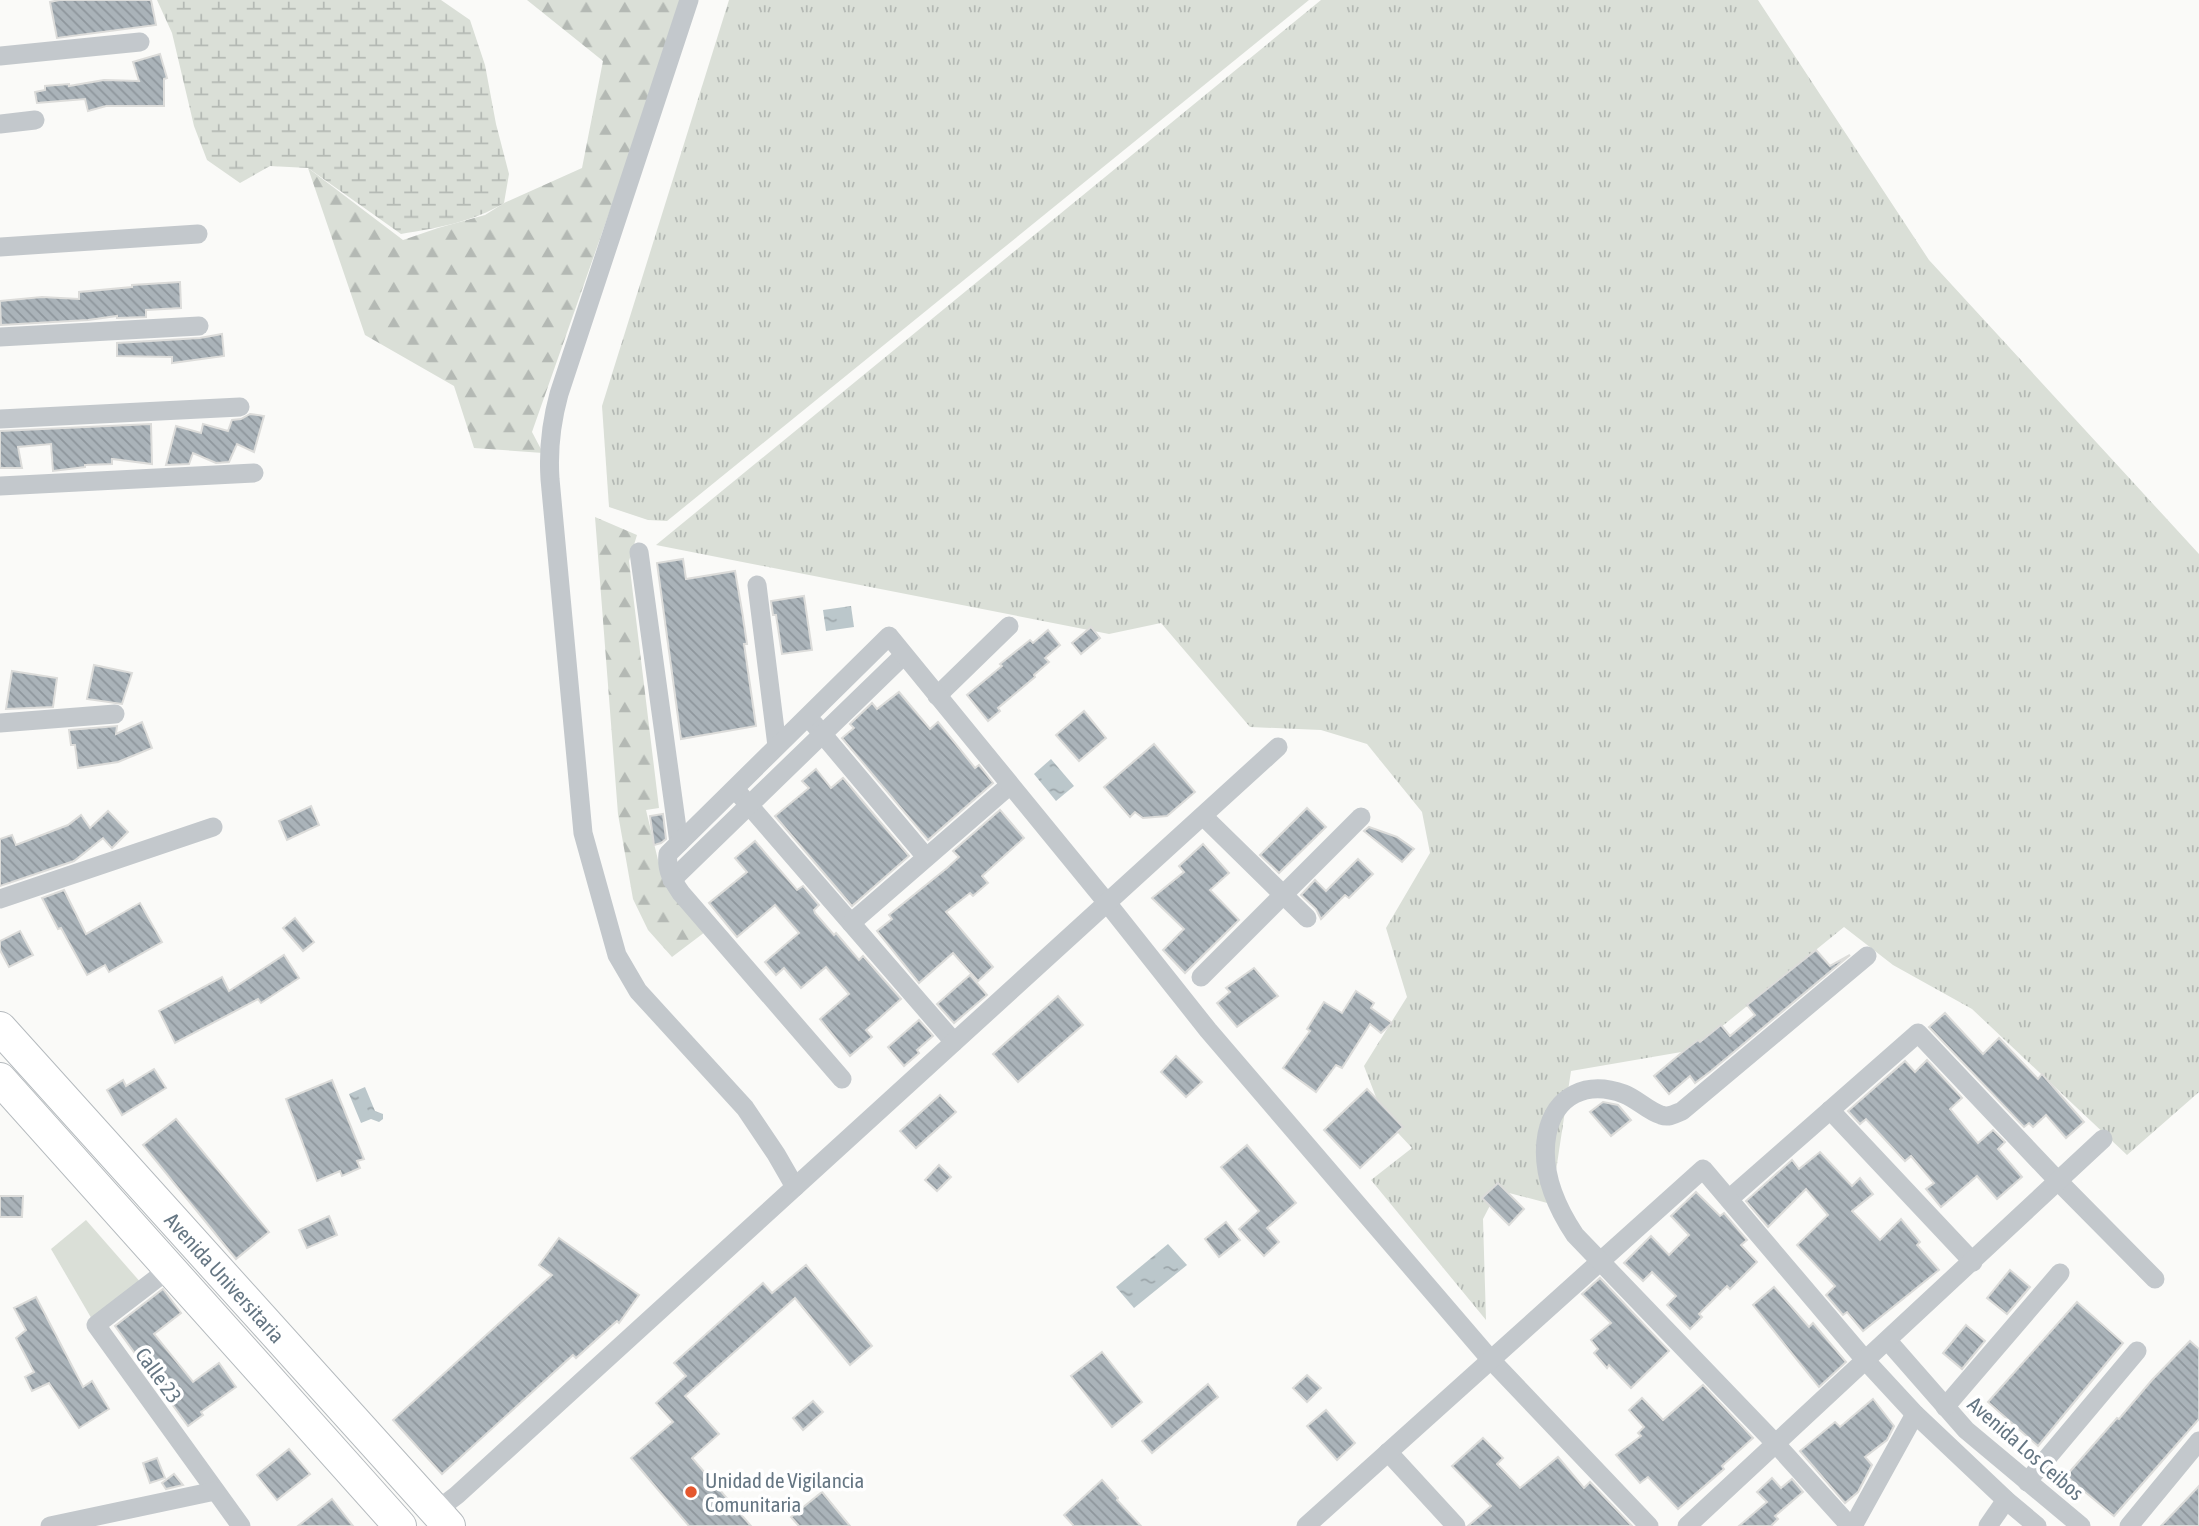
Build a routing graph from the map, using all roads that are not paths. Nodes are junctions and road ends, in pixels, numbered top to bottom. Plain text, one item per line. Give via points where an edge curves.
1 (689, 0) edge
2 (141, 42) dead end
3 (0, 56) edge
4 (35, 120) dead end
5 (0, 124) edge
6 (198, 234) dead end
7 (0, 247) edge
8 (198, 326) dead end
9 (0, 337) edge
10 (240, 408) dead end
11 (0, 419) edge
12 (254, 473) dead end
13 (0, 486) edge
14 (639, 552) dead end
15 (757, 585) dead end
16 (1009, 626) dead end
17 (904, 655) junction
18 (937, 696) junction
19 (115, 714) dead end
20 (808, 716) junction
21 (0, 723) edge
22 (822, 734) junction
23 (778, 746) junction
24 (1278, 747) dead end
25 (1010, 785) junction
26 (734, 789) junction
27 (748, 806) junction
28 (1203, 816) junction
29 (1361, 817) dead end
30 (213, 827) dead end
31 (679, 843) junction
32 (926, 857) junction
33 (672, 880) junction
34 (1284, 895) junction
35 (0, 899) edge
36 (1108, 904) junction
37 (1307, 918) dead end
38 (851, 923) junction
39 (1867, 956) dead end
40 (1201, 977) dead end
41 (0, 1028) edge
42 (954, 1042) junction
43 (0, 1079) edge
44 (842, 1079) dead end
45 (1830, 1110) junction
46 (2103, 1139) dead end
47 (2059, 1182) junction
48 (799, 1184) junction
49 (1729, 1199) junction
50 (1600, 1262) junction
51 (1973, 1262) junction
52 (169, 1269) junction
53 (2060, 1273) dead end
54 (2155, 1279) dead end
55 (1888, 1340) junction
56 (2137, 1351) dead end
57 (1491, 1360) junction
58 (1866, 1361) junction
59 (1945, 1407) junction
60 (1915, 1414) junction
61 (2199, 1441) edge
62 (1776, 1444) junction
63 (1388, 1452) junction
64 (2027, 1482) junction
65 (215, 1491) junction
66 (2006, 1500) junction
67 (442, 1518) edge
68 (50, 1526) edge
69 (241, 1526) edge
70 (400, 1526) edge
71 (1307, 1526) edge
72 (1456, 1526) edge
73 (1649, 1526) edge
74 (1687, 1526) edge
75 (1851, 1526) edge
76 (1988, 1526) edge
77 (2037, 1526) edge
78 (2081, 1526) edge
79 (2129, 1526) edge

1 - 48 street via 559,394 548,452 550,479 583,833 617,955 638,991 745,1108
2 - 3 street
4 - 5 street
6 - 7 street
8 - 9 street
10 - 11 street
12 - 13 street
14 - 31 street
15 - 23 street
16 - 18 street
17 - 18 street
17 - 20 street via 889,636
17 - 22 street
18 - 25 street
19 - 21 street
20 - 22 street
20 - 23 street
22 - 27 street
22 - 32 street
23 - 26 street
24 - 28 street
25 - 32 street
25 - 36 street
26 - 27 street
26 - 31 street
27 - 33 street
27 - 38 street
28 - 34 street
28 - 36 street
29 - 34 street
30 - 35 street
31 - 33 street via 668,854
32 - 38 street
33 - 44 street
34 - 37 street
34 - 40 street
36 - 42 street
36 - 57 street via 1208,1030
38 - 42 street
39 - 50 street via 1682,1111 1661,1115 1624,1094 1592,1089 1573,1094 1560,1105 1550,1119 1546,1142 1549,1179 1559,1211
41 - 67 main road, Avenida Universitaria
42 - 48 street
43 - 52 main road, Avenida Universitaria
45 - 47 street via 1918,1033
45 - 49 street
45 - 51 street
46 - 47 street
47 - 51 street
47 - 54 street
48 - 67 street via 457,1495
49 - 50 street via 1701,1170
49 - 58 street
50 - 57 street
50 - 62 street
51 - 55 street
52 - 65 street, Calle 23 via 96,1325
52 - 70 main road, Avenida Universitaria
53 - 59 street
55 - 58 street
55 - 59 street, Avenida Los Ceibos
56 - 64 street
57 - 63 street
57 - 73 street
58 - 60 street
58 - 62 street
59 - 64 street, Avenida Los Ceibos
60 - 66 street
60 - 75 street
61 - 79 street
62 - 74 street
62 - 75 street
63 - 71 street
63 - 72 street
64 - 78 street, Avenida Los Ceibos
65 - 68 street
65 - 69 street, Calle 23
66 - 76 street
66 - 77 street

